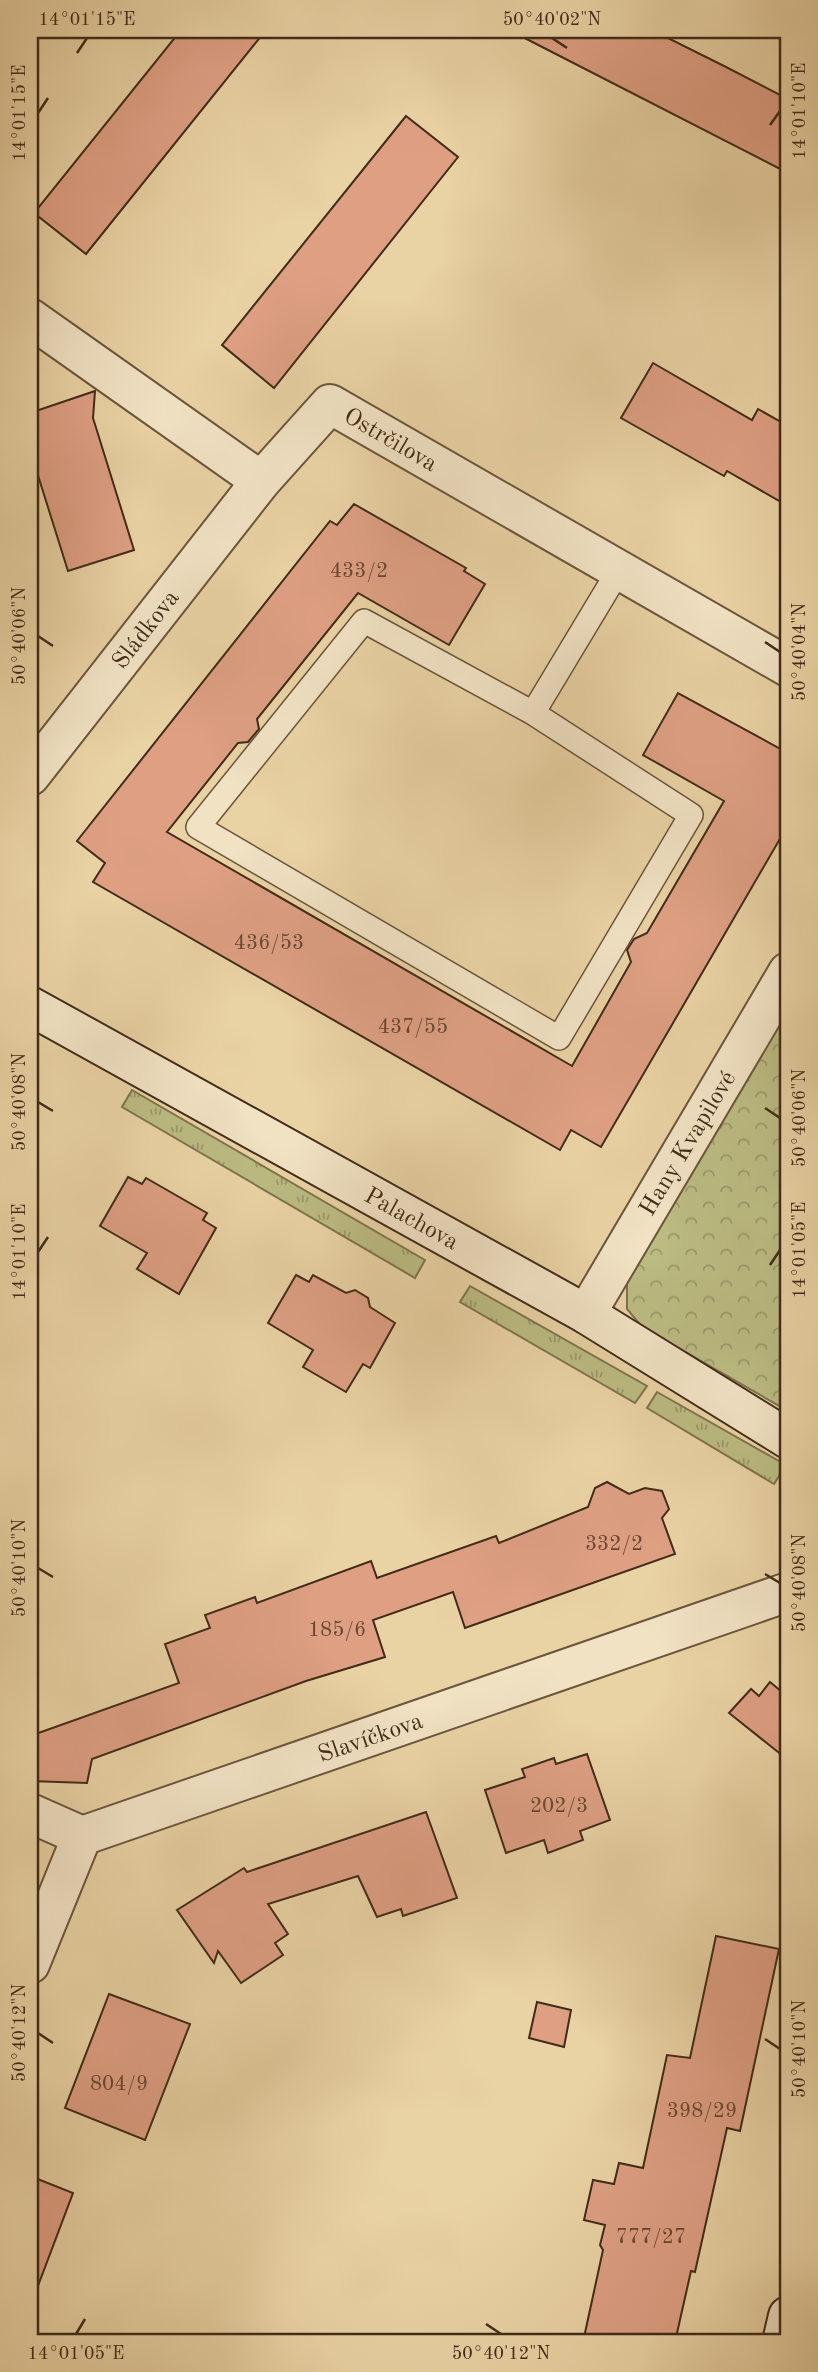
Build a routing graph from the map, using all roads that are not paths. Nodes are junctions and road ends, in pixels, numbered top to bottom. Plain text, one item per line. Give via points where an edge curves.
1 (30, 318) edge
2 (261, 481) junction
3 (619, 570) junction
4 (788, 667) edge
5 (533, 713) junction
6 (30, 776) edge
7 (788, 972) edge
8 (30, 1006) edge
9 (586, 1314) junction
10 (788, 1439) edge
11 (788, 1592) edge
12 (30, 1813) edge
13 (82, 1836) junction
14 (30, 1964) edge
15 (788, 2318) edge
16 (782, 2342) edge

1 - 2 street
2 - 3 street, Ostrčilova via 330,404
2 - 6 street, Sládkova
3 - 4 street, Ostrčilova
3 - 5 lane
5 - 5 lane via 365,621 198,827 559,1038 691,815
7 - 9 street, Hany Kvapilové
8 - 9 street, Palachova
9 - 10 street, Palachova
11 - 13 street, Slavíčkova
12 - 13 street
13 - 14 street
15 - 16 street

